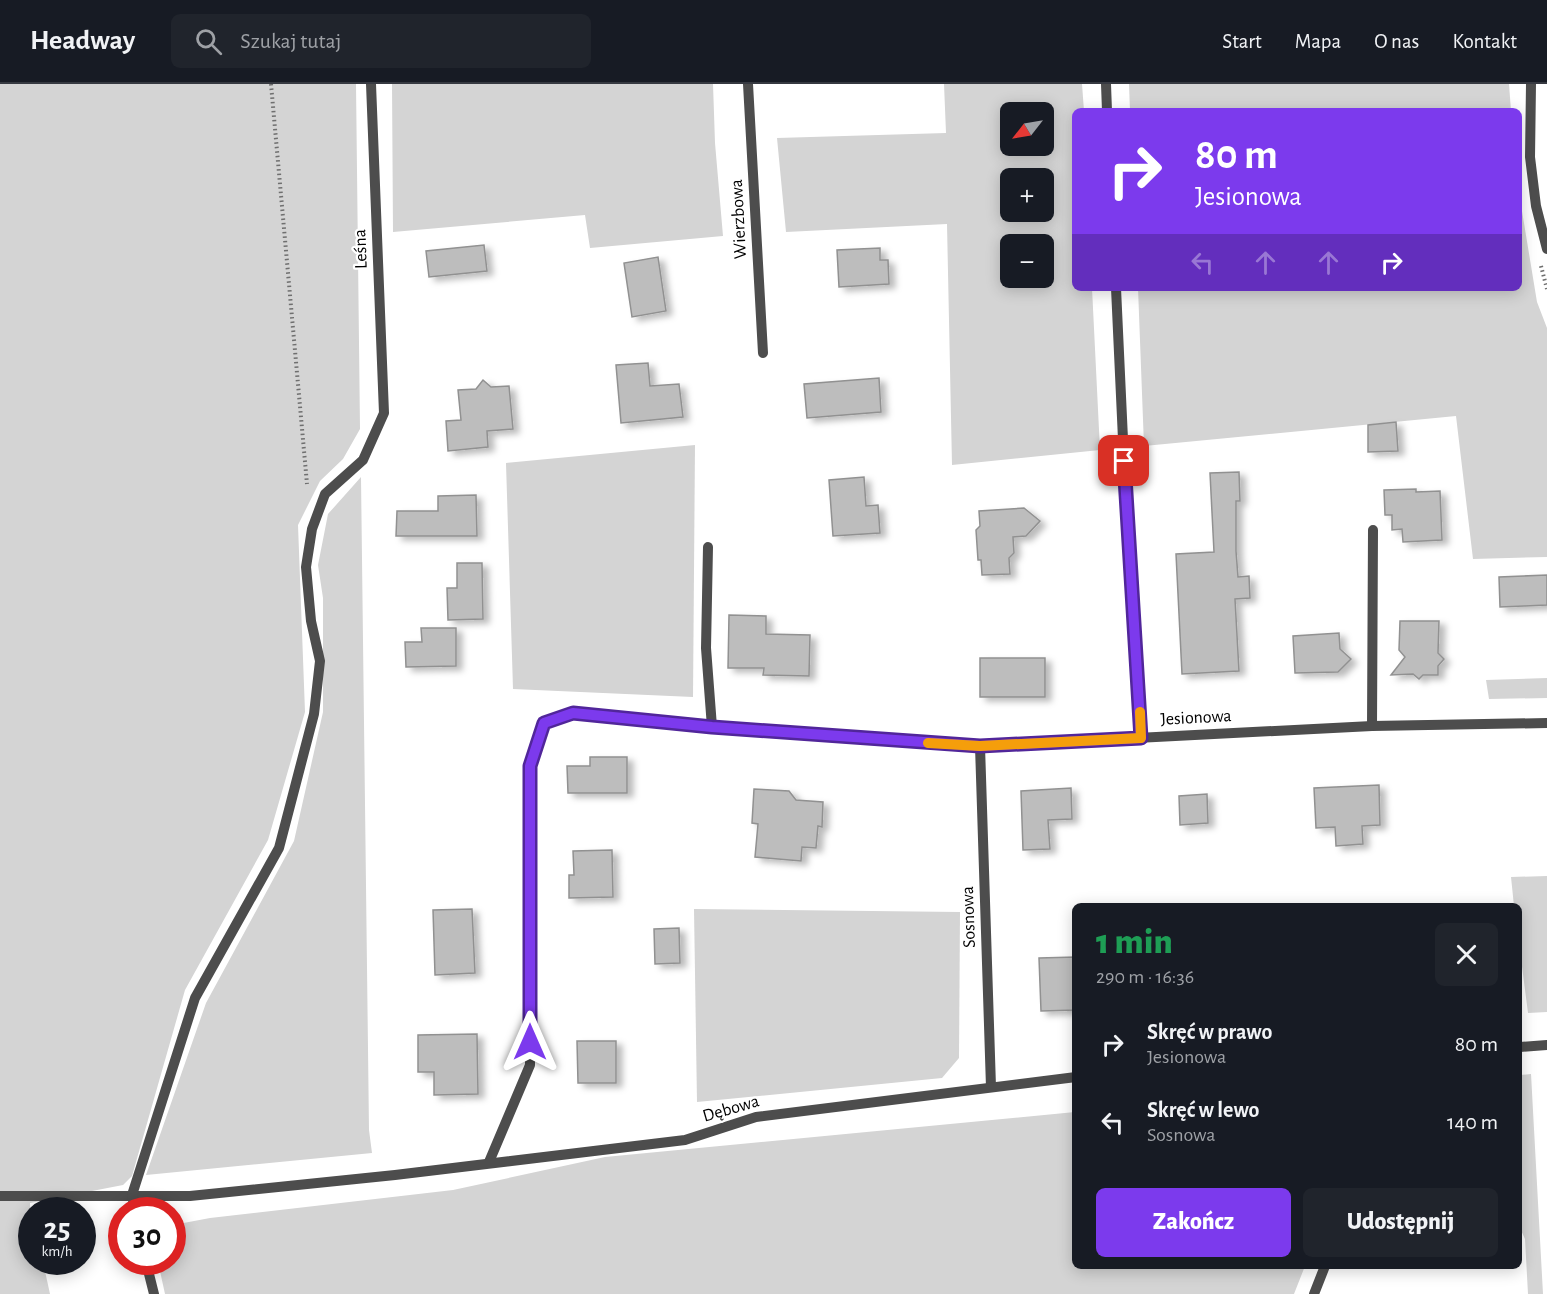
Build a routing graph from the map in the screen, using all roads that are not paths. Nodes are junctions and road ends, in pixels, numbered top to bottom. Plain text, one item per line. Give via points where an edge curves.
1 (371, 84) edge
2 (748, 84) edge
3 (1106, 84) edge
4 (1531, 84) edge
5 (1107, 108) edge
6 (1547, 249) edge
7 (1116, 291) edge
8 (763, 352) dead end
9 (1373, 530) dead end
10 (708, 548) dead end
11 (1547, 723) edge
12 (1372, 726) junction
13 (712, 727) junction
14 (1141, 738) junction
15 (980, 746) junction
16 (1547, 1045) edge
17 (1522, 1047) edge
18 (1072, 1077) edge
19 (991, 1087) junction
20 (489, 1162) junction
21 (132, 1195) junction
22 (0, 1196) edge
23 (1324, 1269) edge
24 (149, 1275) edge
25 (154, 1294) edge
26 (1314, 1294) edge

1 - 21 street, Leśna via 384,413 363,460 325,494 312,529 306,567 311,621 320,661 314,714 279,848 195,998
2 - 8 street, Wierzbowa
3 - 5 street
4 - 6 street via 1530,157 1536,206
7 - 14 street
9 - 12 street
10 - 13 street via 706,648
11 - 12 street, Jesionowa
12 - 14 street, Jesionowa
13 - 15 street, Jesionowa
13 - 20 street, Jesionowa via 573,713 544,723 530,766 530,1065
14 - 15 street, Jesionowa
15 - 19 street, Sosnowa
16 - 17 street
18 - 19 street, Dębowa
19 - 20 street, Dębowa via 756,1117 685,1140
20 - 21 street, Dębowa via 190,1196
21 - 22 street, Dębowa
23 - 26 street
24 - 25 street

